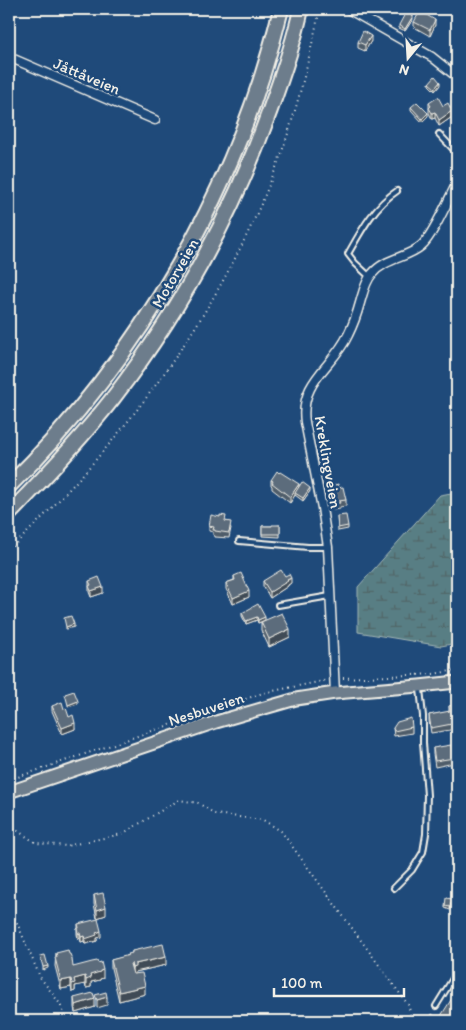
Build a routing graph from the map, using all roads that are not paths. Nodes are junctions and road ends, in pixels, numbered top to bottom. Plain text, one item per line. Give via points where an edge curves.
1 (282, 9) edge
2 (301, 9) edge
3 (348, 9) edge
4 (9, 57) edge
5 (457, 77) edge
6 (155, 120) dead end
7 (439, 134) dead end
8 (457, 152) edge
9 (457, 183) edge
10 (397, 191) dead end
11 (370, 277) junction
12 (9, 486) edge
13 (9, 514) edge
14 (239, 541) dead end
15 (328, 547) junction
16 (330, 596) junction
17 (278, 605) dead end
18 (457, 682) edge
19 (419, 686) junction
20 (335, 693) junction
21 (9, 792) edge
22 (394, 888) dead end
23 (457, 972) edge
24 (436, 1006) dead end

1 - 12 highway, Motorveien via 268,60 236,147 183,258 151,312 97,387 56,437
2 - 13 highway, Motorveien via 276,95 247,169 214,240 183,295 112,399
3 - 5 street via 432,57
4 - 6 street, Jåttåveien
7 - 8 lane
9 - 11 street, Kreklingveien via 422,246 392,259
10 - 11 lane via 375,211 348,254
11 - 15 street, Kreklingveien via 347,337 315,379 304,411
14 - 15 lane
15 - 16 street, Kreklingveien
16 - 17 lane
16 - 20 street, Kreklingveien
18 - 19 main road, Nesbuveien
19 - 20 main road, Nesbuveien
19 - 22 lane via 427,795 426,834 423,852 412,870
20 - 21 main road, Nesbuveien via 287,701 216,722
23 - 24 lane

